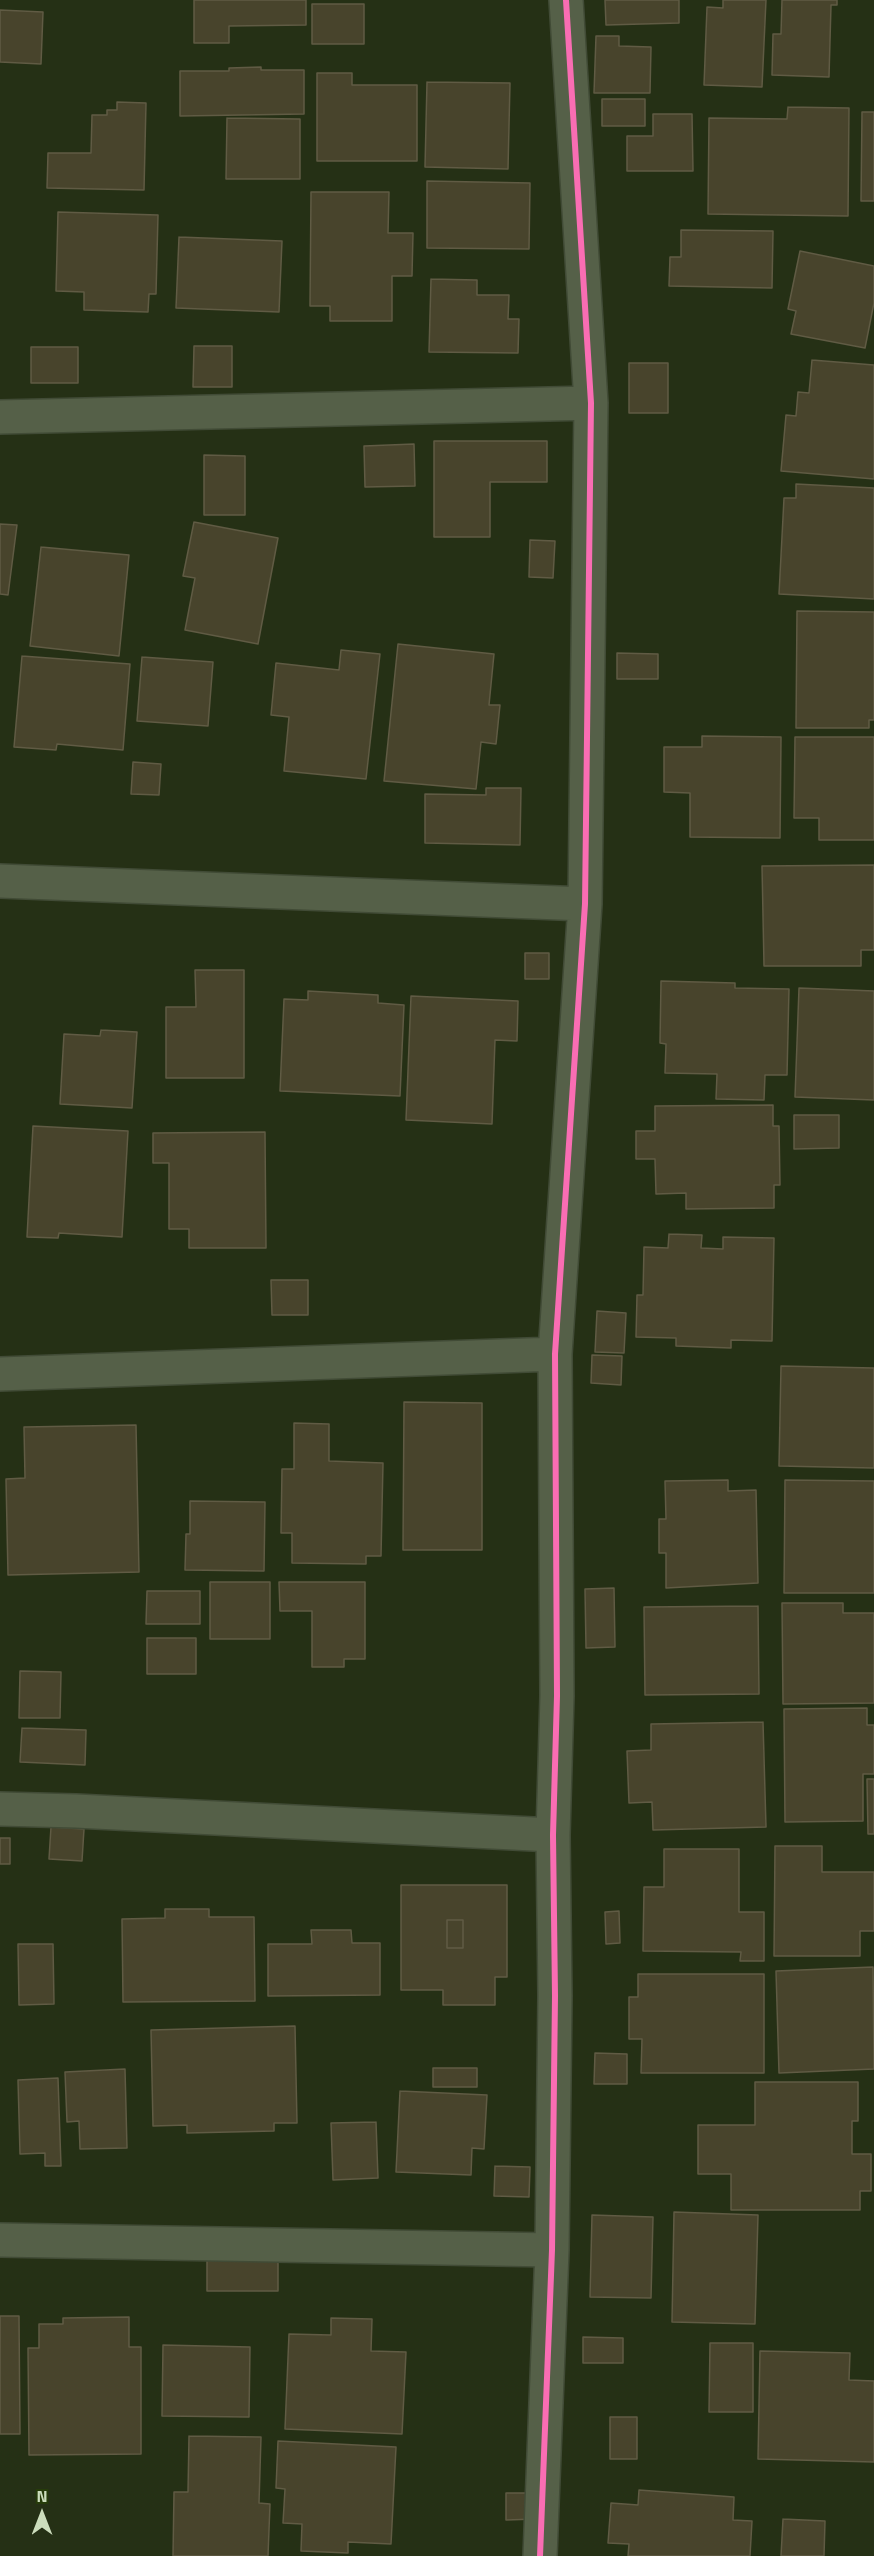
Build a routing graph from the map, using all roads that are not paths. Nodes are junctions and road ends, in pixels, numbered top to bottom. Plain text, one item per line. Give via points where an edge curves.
1 (566, 0) edge
2 (591, 403) junction
3 (0, 417) edge
4 (0, 880) edge
5 (585, 904) junction
6 (555, 1354) junction
7 (0, 1374) edge
8 (0, 1809) edge
9 (553, 1835) junction
10 (0, 2240) edge
11 (552, 2250) junction
12 (540, 2556) edge

1 - 2 street
2 - 3 street
2 - 5 street
4 - 5 street
5 - 6 street
6 - 7 street
6 - 9 street
8 - 9 street
9 - 11 street
10 - 11 street
11 - 12 street

